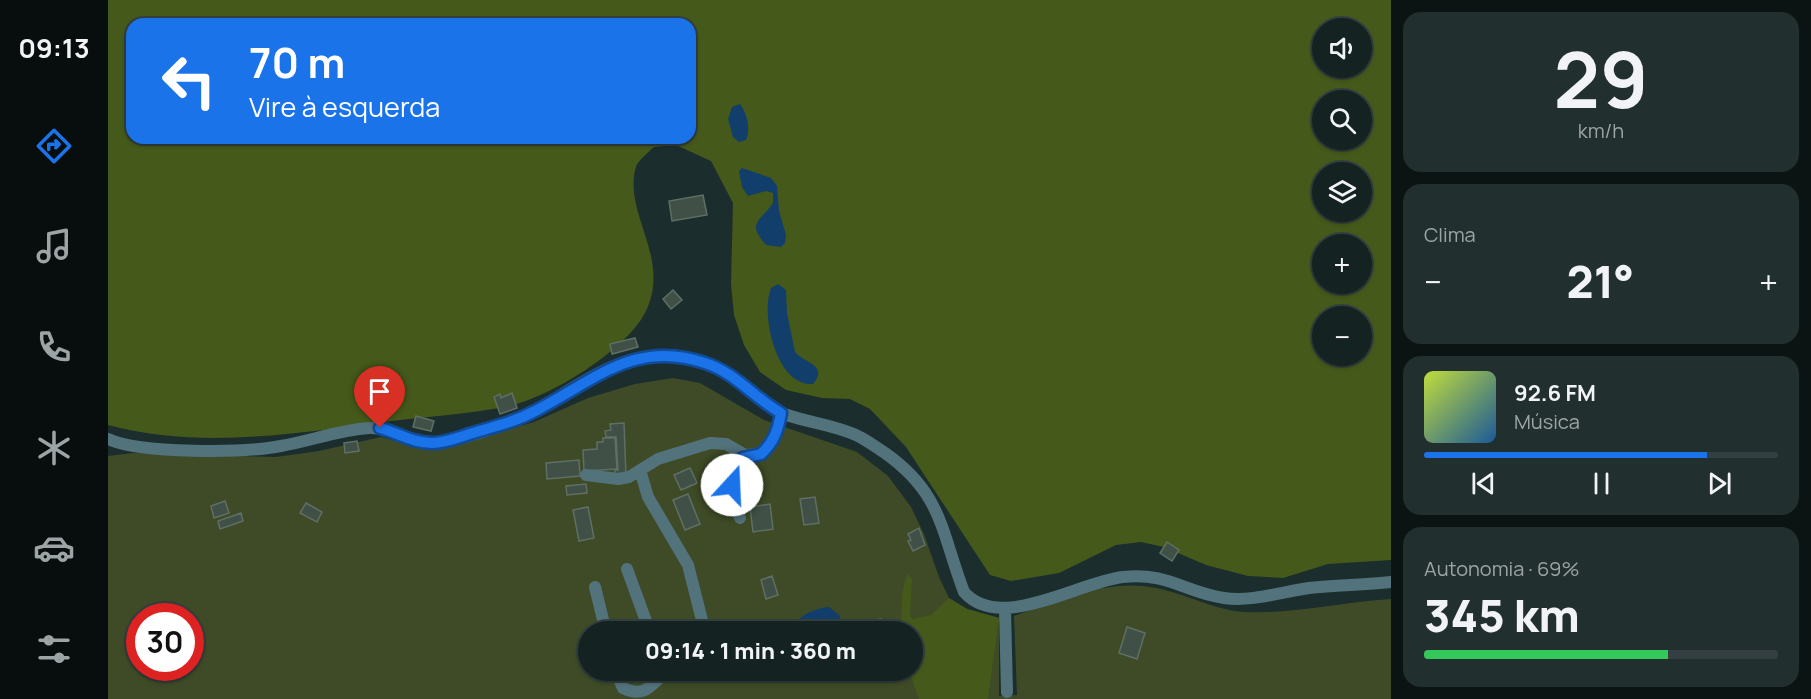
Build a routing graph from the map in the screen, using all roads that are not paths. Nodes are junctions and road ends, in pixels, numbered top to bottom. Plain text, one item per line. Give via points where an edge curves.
1 (781, 413) junction
2 (110, 442) edge
3 (745, 455) junction
4 (640, 470) junction
5 (586, 475) dead end
6 (740, 518) dead end
7 (627, 569) dead end
8 (1391, 582) edge
9 (595, 587) dead end
10 (1005, 610) junction
11 (603, 621) edge
12 (646, 621) edge
13 (702, 621) edge
14 (620, 681) edge
15 (657, 681) edge
16 (1007, 692) dead end

1 - 2 street via 729,374 707,364 662,355 635,358 607,369 512,422 440,443 418,442 373,428 253,450 166,449
1 - 3 street via 769,447 761,454
1 - 10 street via 855,434 900,464 933,502 964,592 976,602
3 - 4 street via 726,444 710,443 676,452
3 - 6 street via 735,464 732,476
4 - 5 street via 618,479
4 - 13 street via 648,497 688,565
7 - 12 street
8 - 10 street via 1312,588 1247,600 1223,598 1168,579 1123,577
9 - 11 street
10 - 16 street
14 - 15 street via 623,688 636,693 648,690

